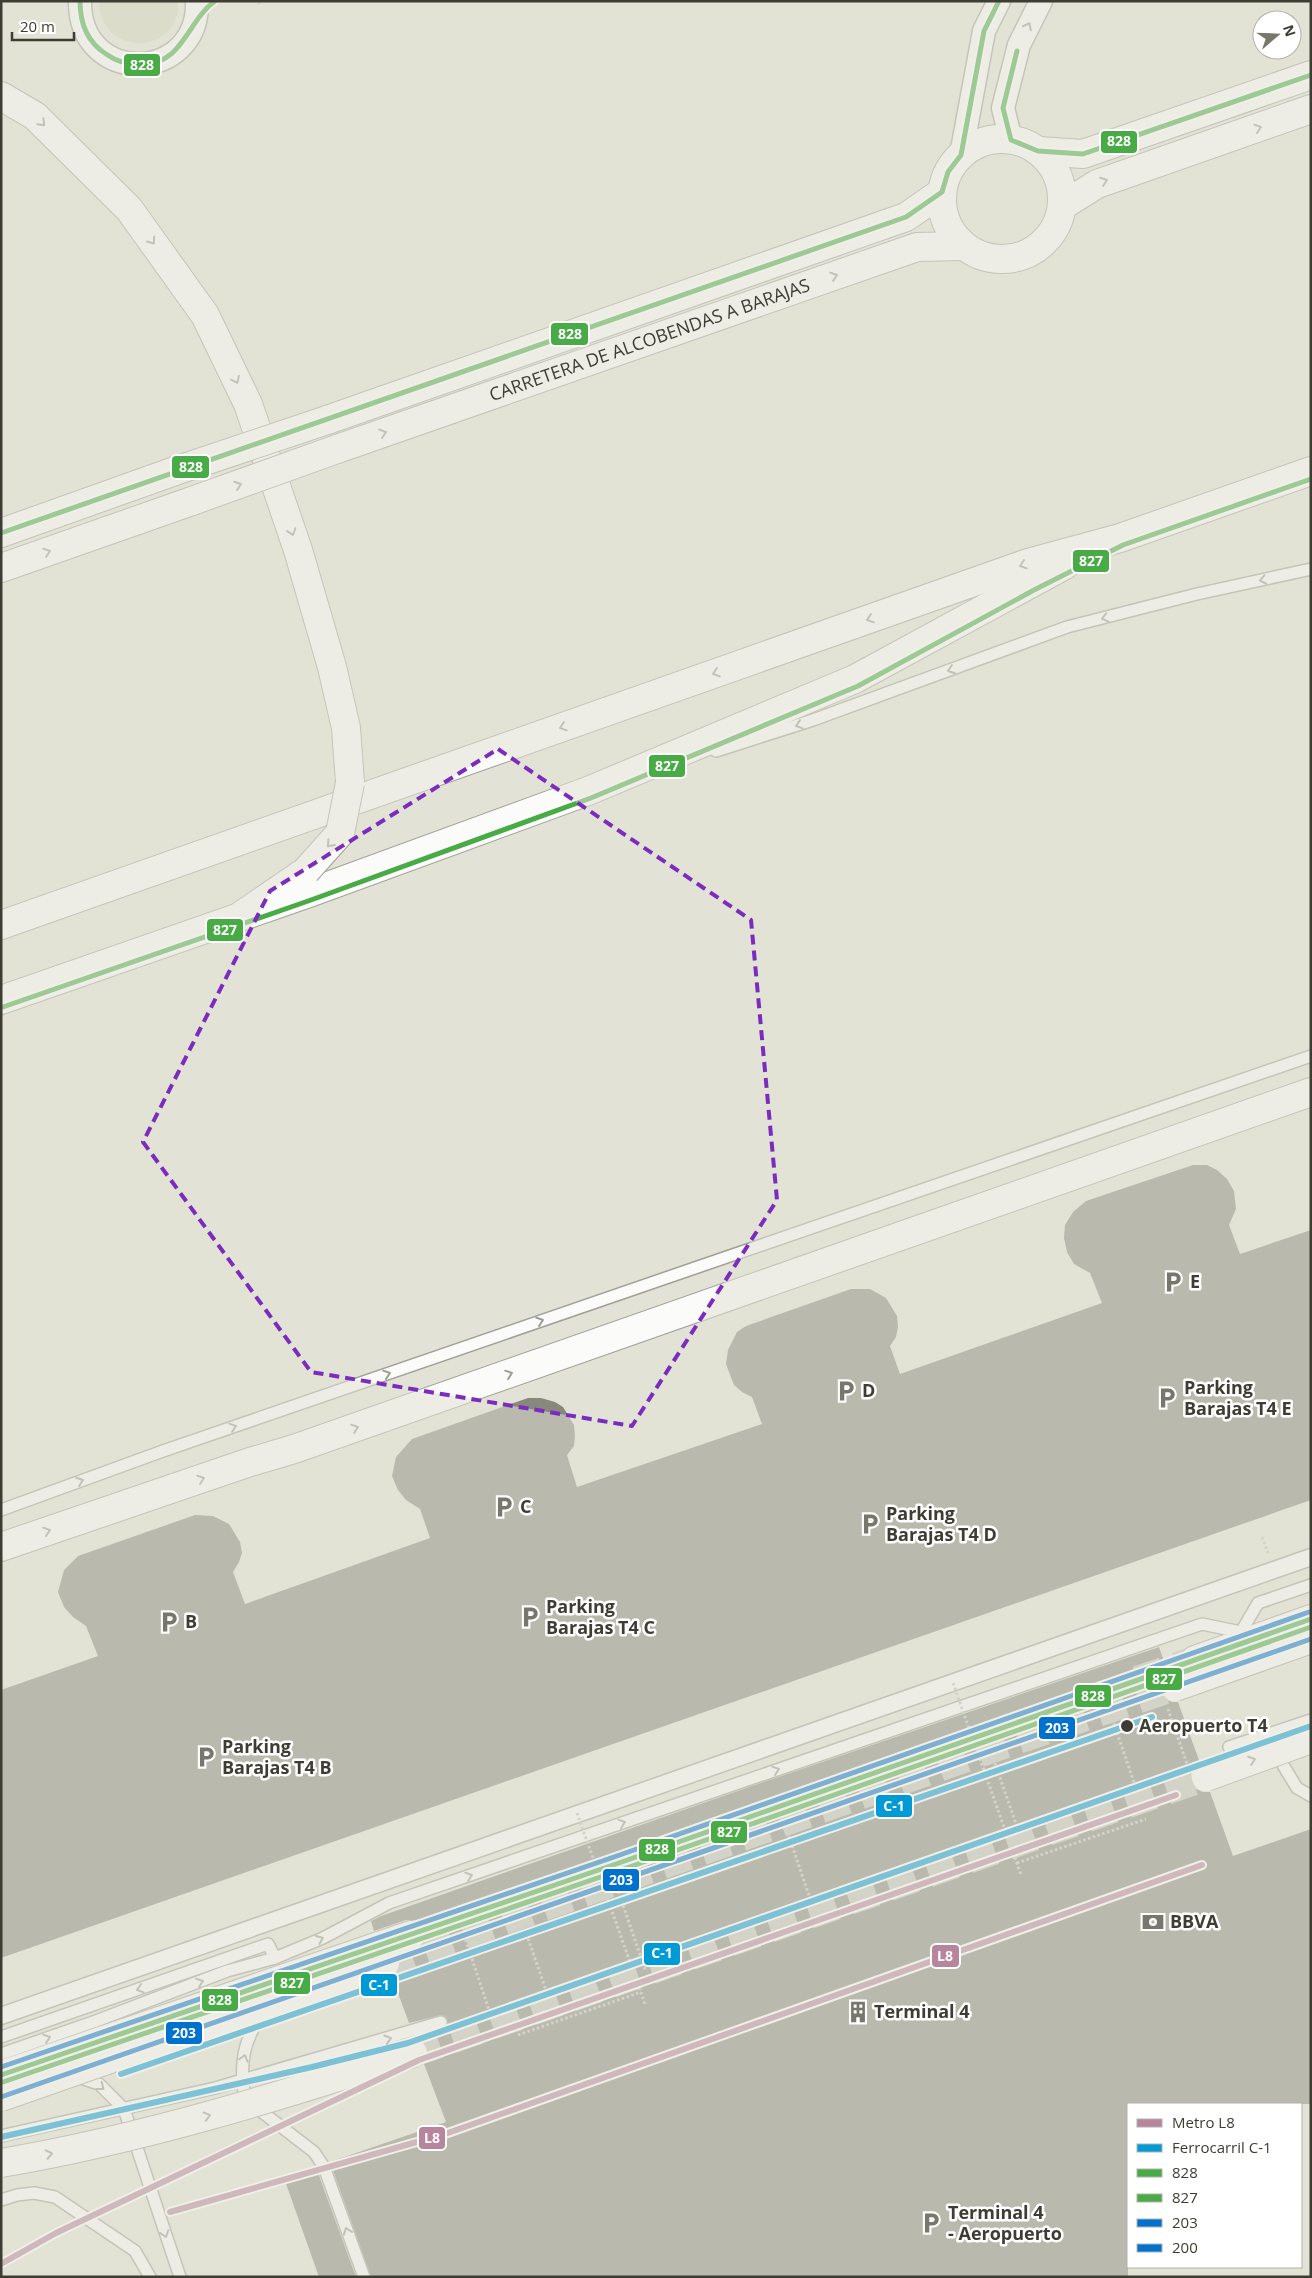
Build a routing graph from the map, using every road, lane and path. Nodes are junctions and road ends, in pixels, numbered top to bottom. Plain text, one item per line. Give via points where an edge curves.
1 (80, 1) edge
2 (215, 1) edge
3 (264, 1) edge
4 (999, 1) edge
5 (1041, 1) edge
6 (258, 3) dead end
7 (197, 9) edge
8 (1311, 75) edge
9 (1, 96) edge
10 (1311, 109) edge
11 (1011, 140) junction
12 (1038, 151) junction
13 (961, 155) junction
14 (942, 192) junction
15 (1062, 206) junction
16 (964, 246) junction
17 (1311, 471) edge
18 (1, 533) edge
19 (1120, 538) junction
20 (1, 568) edge
21 (1311, 569) edge
22 (588, 791) junction
23 (239, 918) junction
24 (1, 925) edge
25 (1, 1000) edge
26 (1311, 1056) edge
27 (1311, 1092) edge
28 (1, 1510) edge
29 (1, 1547) edge
30 (1311, 1557) edge
31 (1311, 1584) edge
32 (1311, 1619) edge
33 (1311, 1639) edge
34 (1195, 1660) tunnel mouth
35 (953, 1683) junction
36 (1170, 1694) joint
37 (1109, 1709) dead end
38 (1311, 1720) edge
39 (1311, 1739) edge
40 (1229, 1746) dead end
41 (990, 1749) dead end
42 (1283, 1765) dead end
43 (1198, 1774) joint
44 (1311, 1796) edge
45 (1140, 1800) dead end
46 (577, 1813) junction
47 (1146, 1819) dead end
48 (784, 1822) dead end
49 (1022, 1841) dead end
50 (1017, 1863) junction
51 (1021, 1875) dead end
52 (615, 1882) dead end
53 (815, 1913) dead end
54 (520, 1916) dead end
55 (411, 1935) dead end
56 (464, 1935) dead end
57 (385, 1963) tunnel mouth
58 (282, 1967) junction
59 (646, 1972) dead end
60 (641, 1992) junction
61 (645, 2004) dead end
62 (551, 2005) dead end
63 (1, 2016) edge
64 (441, 2022) dead end
65 (494, 2025) dead end
66 (518, 2035) dead end
67 (1, 2037) edge
68 (414, 2053) tunnel mouth
69 (8, 2066) edge
70 (242, 2080) junction
71 (1, 2097) edge
72 (124, 2109) junction
73 (1, 2136) edge
74 (1, 2162) edge
75 (1, 2200) edge
76 (150, 2277) edge
77 (180, 2277) edge
78 (364, 2277) edge

1 - 7 street via 84,30 89,39 102,52 127,64 148,64 169,56 179,48 190,31
2 - 7 street
3 - 6 path
4 - 13 street via 984,31
11 -> 5 street via 1003,108 1019,44
8 - 12 main road via 1084,154
9 -> 23 main road, bridge via 35,116 129,209 205,315 248,404 298,550 332,667 346,728 350,783 340,834 306,871
15 -> 10 main road via 1097,184
11 - 12 main road
11 - 13 main road via 984,142
12 - 15 main road via 1053,166 1061,185
13 - 14 main road via 948,172
14 - 16 main road via 944,212 951,231
14 - 18 main road, CARRETERA DE ALCOBENDAS A BARAJAS, bridge via 906,217
15 - 16 main road via 1048,239 1034,251 998,260
20 -> 16 main road, CARRETERA DE ALCOBENDAS A BARAJAS, bridge via 917,247
17 - 19 main road
19 - 22 main road via 855,679
19 -> 24 main road via 1028,564
21 -> 22 lane via 1067,628 813,720
22 - 23 main road
23 - 25 main road
28 -> 26 lane via 163,1451
29 -> 27 main road via 304,1446
30 - 35 street
58 -> 31 lane via 323,1938 389,1904 1202,1624 1241,1632 1258,1603
32 - 34 main road
33 - 36 main road, bridge
35 - 46 street
35 - 50 path, bridge
36 - 43 path, bridge
37 - 45 path, bridge
38 - 40 lane
43 -> 39 main road, bridge
41 - 49 path, bridge
42 - 44 lane via 1297,1788
46 - 60 path, bridge
46 - 63 street
47 - 50 path
48 - 53 path, bridge
50 - 51 path, bridge
52 - 59 path, bridge
54 - 62 path, bridge
55 - 58 main road
56 - 65 path, bridge
57 - 71 main road, bridge
58 -> 67 lane via 268,1944
58 - 69 main road
70 -> 58 lane via 241,2066 252,2028
60 - 61 path, bridge
60 - 66 path
70 -> 64 lane
74 -> 68 main road, bridge via 186,2122 291,2093
69 -> 72 lane via 53,2069 100,2084
70 - 72 lane
78 -> 70 lane via 324,2167 314,2152 244,2099
72 - 73 lane
72 -> 77 lane
75 - 76 lane via 34,2192 55,2197 135,2251

